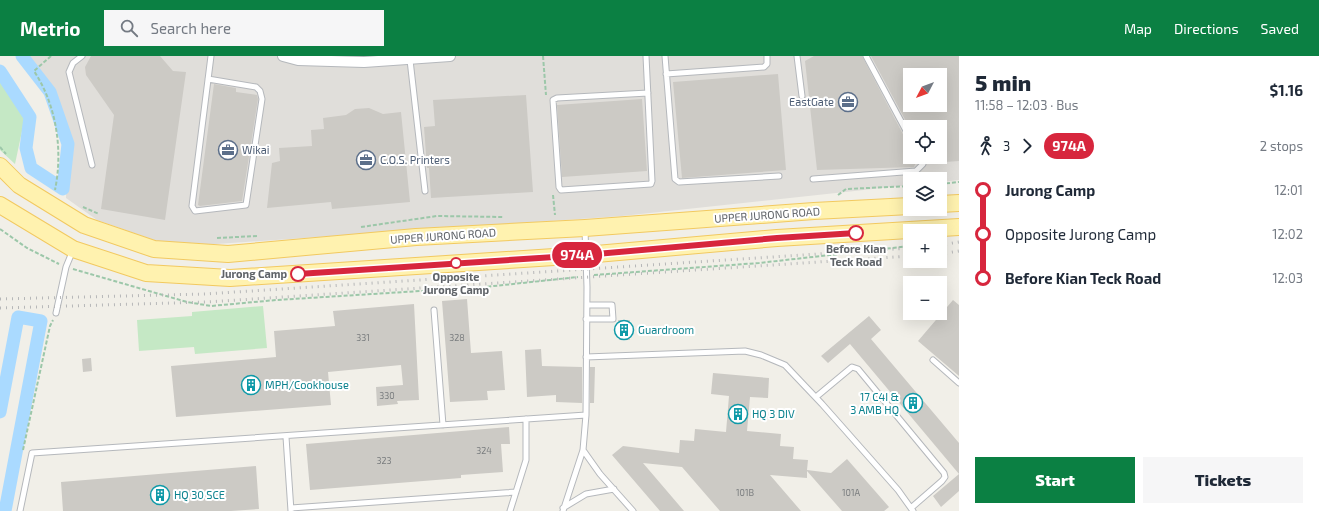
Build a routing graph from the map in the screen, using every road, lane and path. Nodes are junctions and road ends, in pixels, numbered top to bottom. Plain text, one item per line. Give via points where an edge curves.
1 (51, 56) edge
2 (82, 56) edge
3 (211, 56) edge
4 (282, 56) edge
5 (450, 56) edge
6 (543, 56) edge
7 (646, 56) edge
8 (664, 56) edge
9 (767, 56) edge
10 (797, 56) edge
11 (866, 56) edge
12 (410, 60) junction
13 (545, 73) dead end
14 (666, 74) junction
15 (208, 79) junction
16 (648, 93) junction
17 (802, 96) dead end
18 (903, 125) edge
19 (0, 147) edge
20 (4, 161) edge
21 (923, 164) edge
22 (92, 165) dead end
23 (779, 176) dead end
24 (813, 179) dead end
25 (959, 182) edge
26 (947, 183) edge
27 (903, 186) edge
28 (49, 188) dead end
29 (425, 192) dead end
30 (836, 197) dead end
31 (959, 202) edge
32 (947, 203) edge
33 (78, 204) dead end
34 (0, 206) edge
35 (903, 206) edge
36 (99, 214) dead end
37 (548, 216) dead end
38 (508, 217) dead end
39 (555, 222) dead end
40 (959, 227) edge
41 (354, 228) dead end
42 (585, 228) junction
43 (0, 229) edge
44 (262, 236) dead end
45 (216, 238) dead end
46 (903, 247) edge
47 (73, 249) junction
48 (585, 255) junction
49 (66, 267) junction
50 (586, 276) junction
51 (587, 305) junction
52 (434, 310) dead end
53 (56, 313) joint
54 (586, 319) junction
55 (586, 357) junction
56 (933, 360) dead end
57 (959, 383) edge
58 (816, 397) junction
59 (586, 415) junction
60 (526, 419) junction
61 (443, 425) junction
62 (286, 437) junction
63 (583, 450) junction
64 (22, 458) dead end
65 (614, 489) junction
66 (516, 492) junction
67 (291, 510) edge
68 (563, 510) edge
69 (912, 510) edge
70 (20, 511) edge
71 (510, 511) edge
72 (633, 511) edge

1 - 28 path via 34,71 51,107 58,138 60,170 55,192
2 - 22 lane via 73,63 69,72
3 - 15 lane
4 - 12 street via 298,60
5 - 12 street
6 - 13 path
7 - 16 lane
8 - 14 lane
9 - 14 lane via 767,64 764,67
10 - 17 lane
11 - 18 lane
12 - 29 lane
14 - 23 lane via 675,179 679,182
15 - 15 lane via 192,206 195,211 246,205 262,99 256,87
16 - 16 lane via 651,184 561,190 553,100
19 - 20 path
20 - 42 main road, UPPER JURONG ROAD via 19,185 84,225 154,249 228,254 416,236
21 - 24 lane via 916,171
25 - 26 path
27 - 30 path via 846,189
31 - 32 main road
33 - 36 path
34 - 47 main road
35 - 42 main road, UPPER JURONG ROAD
37 - 39 path via 555,215
38 - 41 path via 437,216
40 - 48 main road via 777,238
42 - 48 lane
43 - 49 path via 27,248
44 - 45 path
46 - 50 path via 759,263
47 - 48 main road via 146,273 230,278
47 - 49 lane
48 - 50 lane
49 - 50 path via 187,302 211,306 292,298 486,287
49 - 53 lane
50 - 51 lane
51 - 54 lane
51 - 54 lane via 612,305 613,319
52 - 61 lane
53 - 64 path via 50,326
54 - 55 lane
55 - 58 lane via 745,351 785,366
55 - 59 lane
56 - 57 lane
58 - 69 lane via 898,490
58 - 69 lane via 852,367 858,369 944,473 942,481
59 - 60 lane
59 - 63 lane
60 - 61 lane
60 - 66 lane via 526,460
61 - 62 lane
62 - 67 lane
62 - 70 lane via 32,453
63 - 65 lane
63 - 68 lane
65 - 68 lane via 586,494
65 - 72 lane
66 - 67 lane
66 - 71 lane

